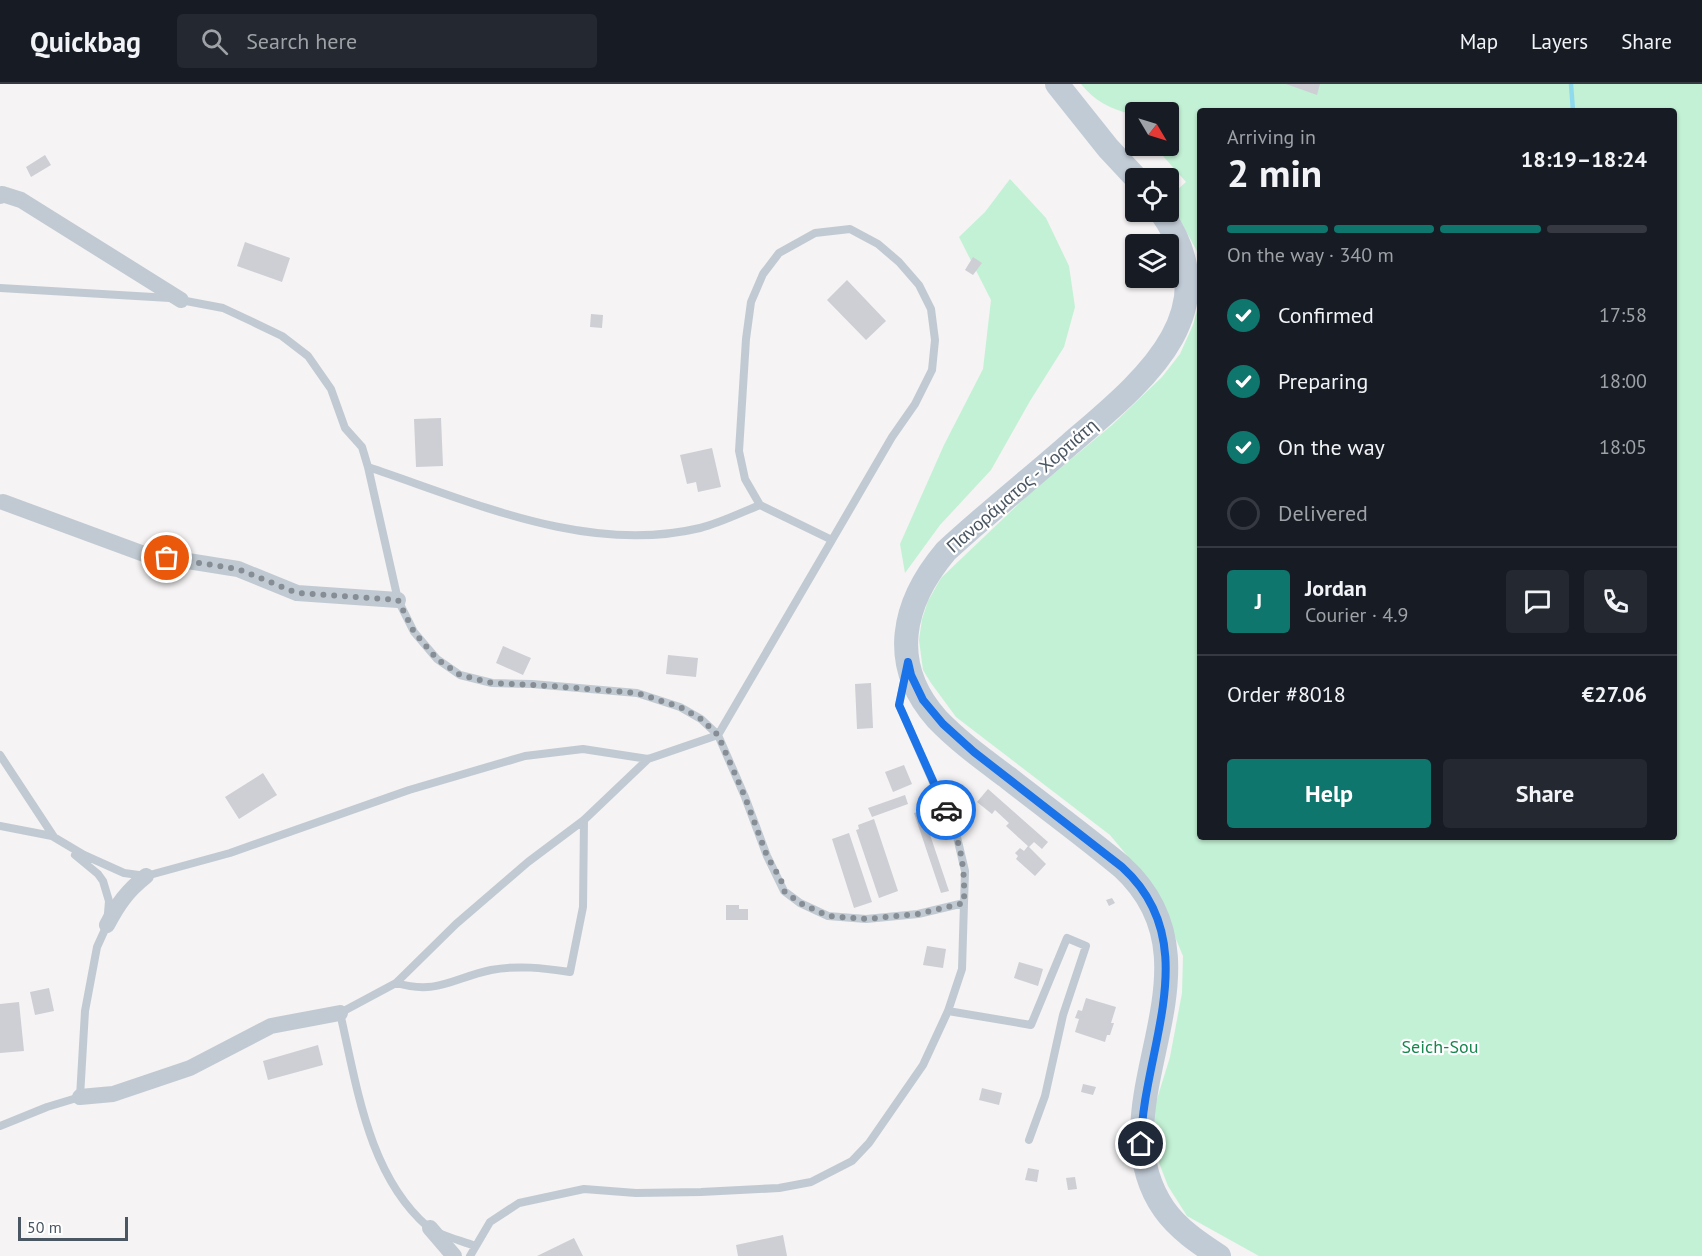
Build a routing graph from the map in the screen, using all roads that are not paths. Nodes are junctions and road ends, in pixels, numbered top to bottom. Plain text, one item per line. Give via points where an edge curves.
1 (1057, 84) edge
2 (1127, 168) edge
3 (0, 196) edge
4 (1168, 222) edge
5 (0, 288) edge
6 (181, 300) junction
7 (368, 467) junction
8 (1, 503) edge
9 (760, 505) junction
10 (832, 540) junction
11 (398, 600) junction
12 (908, 662) junction
13 (718, 735) junction
14 (0, 755) edge
15 (648, 759) junction
16 (584, 820) junction
17 (0, 826) edge
18 (52, 836) junction
19 (146, 876) junction
20 (964, 903) junction
21 (107, 926) junction
22 (396, 983) junction
23 (948, 1011) junction
24 (340, 1013) junction
25 (80, 1097) junction
26 (0, 1126) edge
27 (1029, 1140) dead end
28 (430, 1228) junction
29 (475, 1246) junction
30 (454, 1256) edge
31 (470, 1256) edge
32 (1219, 1256) edge

1 - 2 main road
3 - 6 street via 21,200
4 - 12 main road, Πανοράματος - Χορτιάτη via 1187,278 1184,310 1168,346 1136,386 963,535 933,566 910,612 906,636
5 - 6 lane
6 - 7 lane via 222,308 282,336 308,357 331,389 345,428 362,447
7 - 9 lane via 542,525 610,533 653,535 701,527
7 - 11 lane
8 - 11 street via 144,554 238,569 297,593
9 - 10 lane
9 - 10 lane via 745,479 738,451 751,302 763,274 779,253 815,233 850,229 878,244 920,285 931,309 935,340 932,370 915,404
10 - 13 lane
11 - 13 lane via 414,632 437,659 460,675 492,683 637,693 680,707
12 - 20 lane via 899,705 957,837 965,871
12 - 32 main road, Πανοράματος - Χορτιάτη via 923,700 943,724 1122,867 1151,905 1161,930 1166,968 1161,1020 1142,1119 1143,1162 1165,1210 1193,1238
13 - 15 lane
13 - 20 lane via 784,891 800,903 828,916 866,919 918,914
14 - 18 lane
15 - 16 lane
15 - 19 lane via 583,748 525,756 409,790 230,853
16 - 22 lane via 456,924
16 - 22 lane via 583,907 570,972 525,966 490,970 436,988
17 - 18 lane
18 - 19 lane via 124,873
18 - 21 lane via 103,881 110,901
19 - 21 street via 119,903
20 - 23 lane via 962,969
21 - 25 lane via 97,947 85,1011
22 - 24 lane
23 - 27 lane via 1031,1025 1067,939 1086,946
23 - 29 lane via 923,1065 869,1143 852,1161 830,1173 811,1182 779,1188 636,1193 584,1189 548,1196 519,1203 490,1222
24 - 25 street via 271,1026 190,1068 112,1094
24 - 28 lane via 378,1157 403,1199
25 - 26 lane
28 - 29 lane
28 - 30 street
29 - 31 lane

